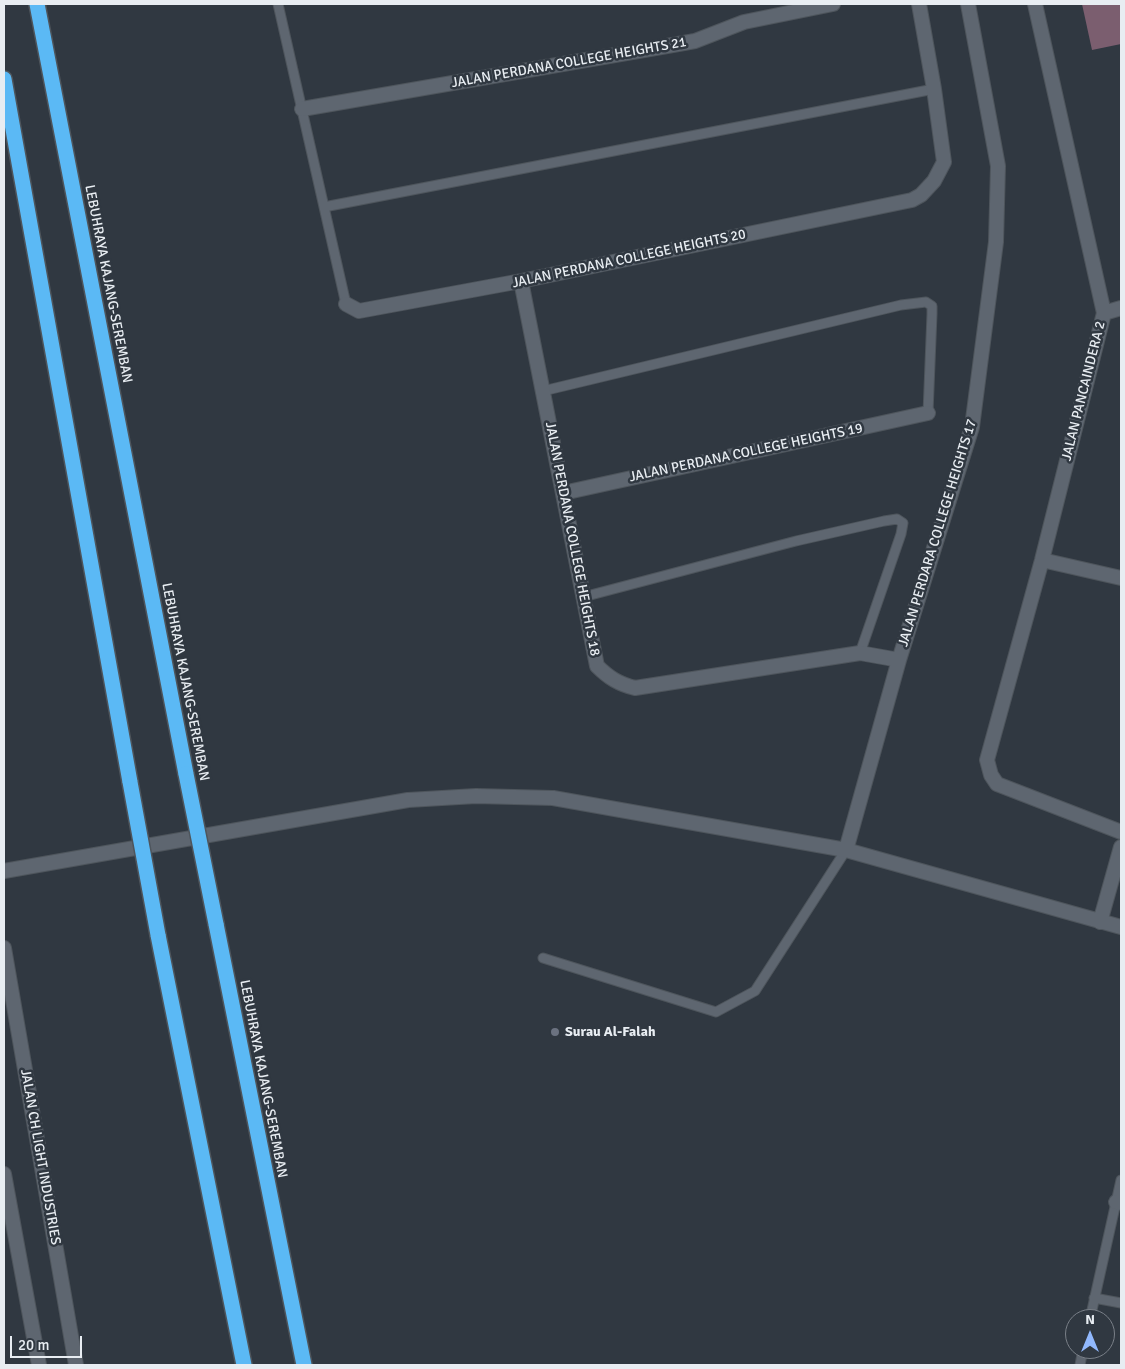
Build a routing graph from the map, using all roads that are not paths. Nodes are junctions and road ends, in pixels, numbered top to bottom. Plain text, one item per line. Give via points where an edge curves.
1 (37, 4) edge
2 (280, 4) edge
3 (833, 4) edge
4 (918, 4) edge
5 (968, 4) edge
6 (1035, 4) edge
7 (4, 79) edge
8 (934, 89) junction
9 (302, 109) junction
10 (324, 206) junction
11 (521, 281) junction
12 (346, 304) joint
13 (1121, 308) edge
14 (1104, 313) junction
15 (543, 391) junction
16 (928, 413) joint
17 (563, 493) junction
18 (1042, 560) junction
19 (1121, 578) edge
20 (584, 597) junction
21 (860, 653) junction
22 (900, 660) junction
23 (1121, 832) edge
24 (1121, 847) edge
25 (846, 850) junction
26 (4, 871) edge
27 (1100, 922) junction
28 (1121, 927) edge
29 (4, 948) edge
30 (543, 958) dead end
31 (4, 1174) edge
32 (1121, 1180) edge
33 (1119, 1202) edge
34 (1094, 1298) junction
35 (1121, 1303) edge
36 (1092, 1309) edge
37 (39, 1365) edge
38 (76, 1365) edge
39 (244, 1365) edge
40 (304, 1365) edge

1 - 40 highway, LEBUHRAYA KAJANG-SEREMBAN, bridge
2 - 9 lane
3 - 9 street, JALAN PERDANA COLLEGE HEIGHTS 21 via 744,22 695,41
4 - 8 street
5 - 22 street, JALAN PERDARA COLLEGE HEIGHTS 17 via 998,166 996,242 972,427
6 - 14 street, JALAN PANCAINDERA 2
7 - 39 highway, bridge via 158,935
8 - 10 lane
8 - 11 street, JALAN PERDANA COLLEGE HEIGHTS 20 via 944,162 934,181 912,200
9 - 10 lane
10 - 12 lane
11 - 12 street, JALAN PERDANA COLLEGE HEIGHTS 20 via 359,311
11 - 15 street, JALAN PERDANA COLLEGE HEIGHTS 18
13 - 14 street
14 - 18 street, JALAN PANCAINDERA 2
15 - 16 lane via 926,302 932,306
15 - 17 street, JALAN PERDANA COLLEGE HEIGHTS 18
16 - 17 street, JALAN PERDANA COLLEGE HEIGHTS 19
17 - 20 street, JALAN PERDANA COLLEGE HEIGHTS 18
18 - 19 street
18 - 23 street, JALAN PANCAINDERA 2 via 987,760 991,775 997,784
20 - 21 street, JALAN PERDANA COLLEGE HEIGHTS 18 via 597,666 608,677 635,688
20 - 21 lane via 796,541 897,519 904,523 901,534
21 - 22 street, JALAN PERDANA COLLEGE HEIGHTS 18
22 - 25 street, JALAN PERDARA COLLEGE HEIGHTS 17
24 - 27 street
25 - 26 street via 553,798 476,796 408,800
25 - 27 street
25 - 30 lane via 755,991 716,1012
27 - 28 street
29 - 38 street, JALAN CH LIGHT INDUSTRIES
31 - 37 street
32 - 33 lane
33 - 34 lane
34 - 35 lane
34 - 36 lane

